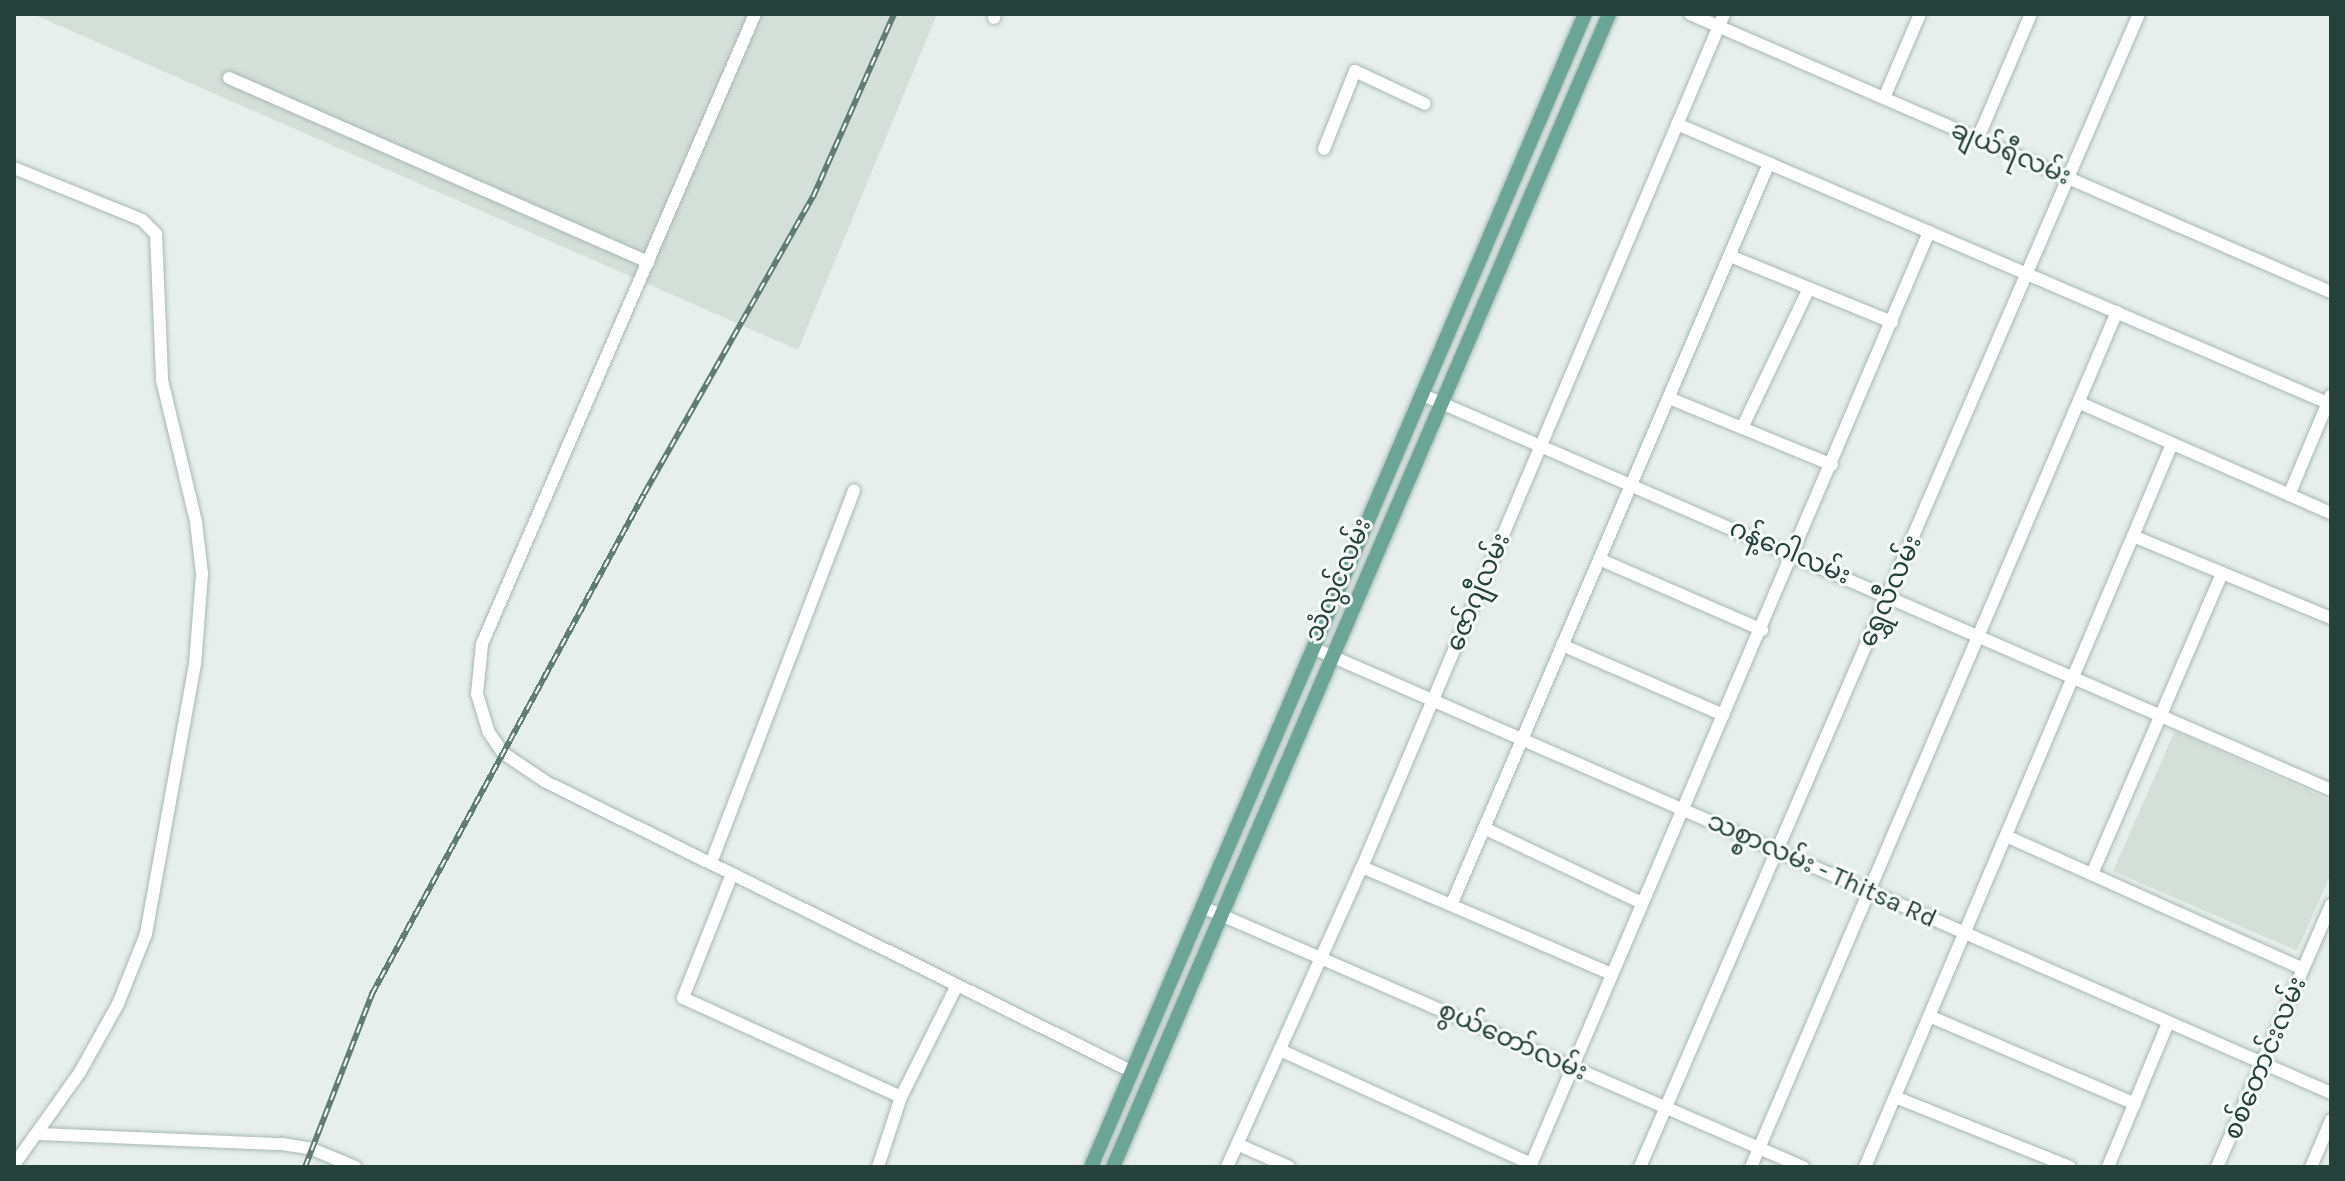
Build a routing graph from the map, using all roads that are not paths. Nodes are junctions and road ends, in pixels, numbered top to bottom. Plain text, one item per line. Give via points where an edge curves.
1 (755, 14) edge
2 (1585, 14) edge
3 (1609, 14) edge
4 (1690, 14) edge
5 (1920, 14) edge
6 (2031, 14) edge
7 (2139, 14) edge
8 (1721, 20) edge
9 (229, 78) dead end
10 (1884, 98) junction
11 (1425, 104) dead end
12 (1677, 124) junction
13 (1978, 138) junction
14 (1324, 149) dead end
15 (1769, 163) junction
16 (14, 168) edge
17 (2067, 177) junction
18 (1511, 188) junction
19 (1530, 197) junction
20 (1929, 232) junction
21 (1730, 256) junction
22 (648, 262) junction
23 (2025, 273) junction
24 (1809, 288) junction
25 (2331, 292) edge
26 (2117, 312) junction
27 (1892, 322) junction
28 (1423, 395) junction
29 (1669, 398) junction
30 (2329, 399) edge
31 (1441, 403) junction
32 (2080, 403) junction
33 (1742, 428) junction
34 (1539, 444) junction
35 (2172, 444) junction
36 (1832, 465) junction
37 (1632, 484) junction
38 (854, 491) dead end
39 (2289, 495) junction
40 (2331, 513) edge
41 (2133, 536) junction
42 (1795, 554) junction
43 (1599, 559) junction
44 (2222, 573) junction
45 (1889, 594) junction
46 (2331, 618) edge
47 (1762, 630) junction
48 (1981, 635) junction
49 (1562, 645) junction
50 (1313, 648) junction
51 (1331, 656) junction
52 (2074, 676) junction
53 (1432, 701) junction
54 (1724, 715) junction
55 (2162, 715) junction
56 (1522, 739) junction
57 (2331, 790) edge
58 (1683, 808) junction
59 (1484, 828) junction
60 (2006, 836) junction
61 (1775, 849) junction
62 (711, 863) junction
63 (1362, 867) junction
64 (732, 874) junction
65 (2092, 874) junction
66 (1870, 890) junction
67 (1452, 903) junction
68 (1642, 903) junction
69 (2331, 905) edge
70 (1205, 908) junction
71 (1221, 916) junction
72 (1965, 933) junction
73 (1320, 955) junction
74 (2303, 969) junction
75 (1612, 974) junction
76 (957, 985) junction
77 (1929, 1016) junction
78 (2168, 1023) junction
79 (1280, 1050) junction
80 (2262, 1065) junction
81 (1572, 1067) junction
82 (1131, 1071) junction
83 (2331, 1093) edge
84 (901, 1097) junction
85 (1895, 1097) junction
86 (2135, 1104) junction
87 (1666, 1108) junction
88 (2331, 1120) edge
89 (40, 1134) junction
90 (1237, 1144) junction
91 (18, 1148) edge
92 (1759, 1148) junction
93 (14, 1165) edge
94 (1095, 1166) edge
95 (1530, 1166) edge
96 (355, 1167) edge
97 (878, 1167) edge
98 (1113, 1167) edge
99 (1227, 1167) edge
100 (1289, 1167) edge
101 (1640, 1167) edge
102 (1751, 1167) edge
103 (1803, 1167) edge
104 (1865, 1167) edge
105 (2070, 1167) edge
106 (2108, 1167) edge
107 (2217, 1167) edge
108 (2311, 1167) edge

1 - 22 street
2 - 18 main road, သံလွင်လမ်း
3 - 19 main road, သံလွင်လမ်း
4 - 8 street, ချယ်ရီလမ်း
5 - 10 street
6 - 13 street
7 - 17 street, ရွှေလီလမ်း
8 - 10 street, ချယ်ရီလမ်း
8 - 12 street, ဇော်ဂျီလမ်း
9 - 22 street
10 - 13 street, ချယ်ရီလမ်း
11 - 14 street via 1355,71
12 - 15 street
12 - 34 street, ဇော်ဂျီလမ်း
13 - 17 street, ချယ်ရီလမ်း
15 - 20 street
15 - 21 street
16 - 89 street via 142,220 156,234 162,380 196,522 202,574 195,664 146,934 118,1004
17 - 23 street, ရွှေလီလမ်း
17 - 25 street, ချယ်ရီလမ်း
18 - 19 main road
18 - 28 main road, သံလွင်လမ်း
19 - 31 main road, သံလွင်လမ်း
20 - 23 street
20 - 27 street
21 - 24 street
21 - 29 street
22 - 62 street via 482,644 477,694 488,731 520,766
23 - 26 street
23 - 45 street, ရွှေလီလမ်း
24 - 27 street
24 - 33 street
26 - 30 street
26 - 32 street
27 - 36 street
28 - 31 street, ဂန့်ဂေါလမ်း
28 - 50 main road, သံလွင်လမ်း
29 - 33 street
29 - 37 street
30 - 39 street
31 - 34 street, ဂန့်ဂေါလမ်း
31 - 51 main road, သံလွင်လမ်း
32 - 35 street
32 - 48 street
33 - 36 street
34 - 37 street, ဂန့်ဂေါလမ်း
34 - 53 street, ဇော်ဂျီလမ်း
35 - 39 street
35 - 41 street
36 - 42 street
37 - 42 street, ဂန့်ဂေါလမ်း
37 - 43 street
38 - 62 street
39 - 40 street
41 - 44 street
41 - 52 street
42 - 45 street, ဂန့်ဂေါလမ်း
42 - 47 street
43 - 47 street
43 - 49 street
44 - 46 street
44 - 55 street
45 - 48 street, ဂန့်ဂေါလမ်း
45 - 61 street, ရွှေလီလမ်း
47 - 54 street
48 - 52 street, ဂန့်ဂေါလမ်း
48 - 66 street
49 - 54 street
49 - 56 street
50 - 51 street, သစ္စာလမ်း - Thitsa Rd
50 - 70 main road, သံလွင်လမ်း
51 - 53 street, သစ္စာလမ်း - Thitsa Rd
51 - 71 main road, သံလွင်လမ်း
52 - 55 street, ဂန့်ဂေါလမ်း
52 - 60 street
53 - 56 street, သစ္စာလမ်း - Thitsa Rd
53 - 63 street, ဇော်ဂျီလမ်း
54 - 58 street
55 - 57 street, ဂန့်ဂေါလမ်း
55 - 65 street
56 - 58 street, သစ္စာလမ်း - Thitsa Rd
56 - 59 street
58 - 61 street, သစ္စာလမ်း - Thitsa Rd
58 - 68 street
59 - 67 street
59 - 68 street
60 - 65 street
60 - 72 street
61 - 66 street, သစ္စာလမ်း - Thitsa Rd
61 - 87 street, ရွှေလီလမ်း
62 - 64 street
63 - 67 street
63 - 73 street, ဇော်ဂျီလမ်း
64 - 76 street
64 - 84 street via 683,998
65 - 74 street
66 - 72 street, သစ္စာလမ်း - Thitsa Rd
66 - 92 street
67 - 75 street
68 - 75 street
69 - 74 street, စစ်တောင်းလမ်း
70 - 71 street, စွယ်တော်လမ်း
70 - 82 main road, သံလွင်လမ်း
71 - 73 street, စွယ်တော်လမ်း
71 - 98 main road, သံလွင်လမ်း
72 - 77 street
72 - 78 street, သစ္စာလမ်း - Thitsa Rd
73 - 79 street, ဇော်ဂျီလမ်း
73 - 81 street, စွယ်တော်လမ်း
74 - 80 street, စစ်တောင်းလမ်း
75 - 81 street
76 - 82 street
76 - 84 street
77 - 85 street
77 - 86 street
78 - 80 street, သစ္စာလမ်း - Thitsa Rd
78 - 86 street
79 - 90 street, ဇော်ဂျီလမ်း
79 - 95 street
80 - 83 street, သစ္စာလမ်း - Thitsa Rd
80 - 107 street, စစ်တောင်းလမ်း
81 - 87 street, စွယ်တော်လမ်း
81 - 95 street
82 - 94 main road, သံလွင်လမ်း
84 - 97 street
85 - 104 street
85 - 105 street
86 - 106 street
87 - 92 street, စွယ်တော်လမ်း
87 - 101 street, ရွှေလီလမ်း
88 - 108 street
89 - 91 street
89 - 96 street via 282,1144 312,1149
90 - 99 street, ဇော်ဂျီလမ်း
90 - 100 street
91 - 93 street
92 - 102 street
92 - 103 street, စွယ်တော်လမ်း

